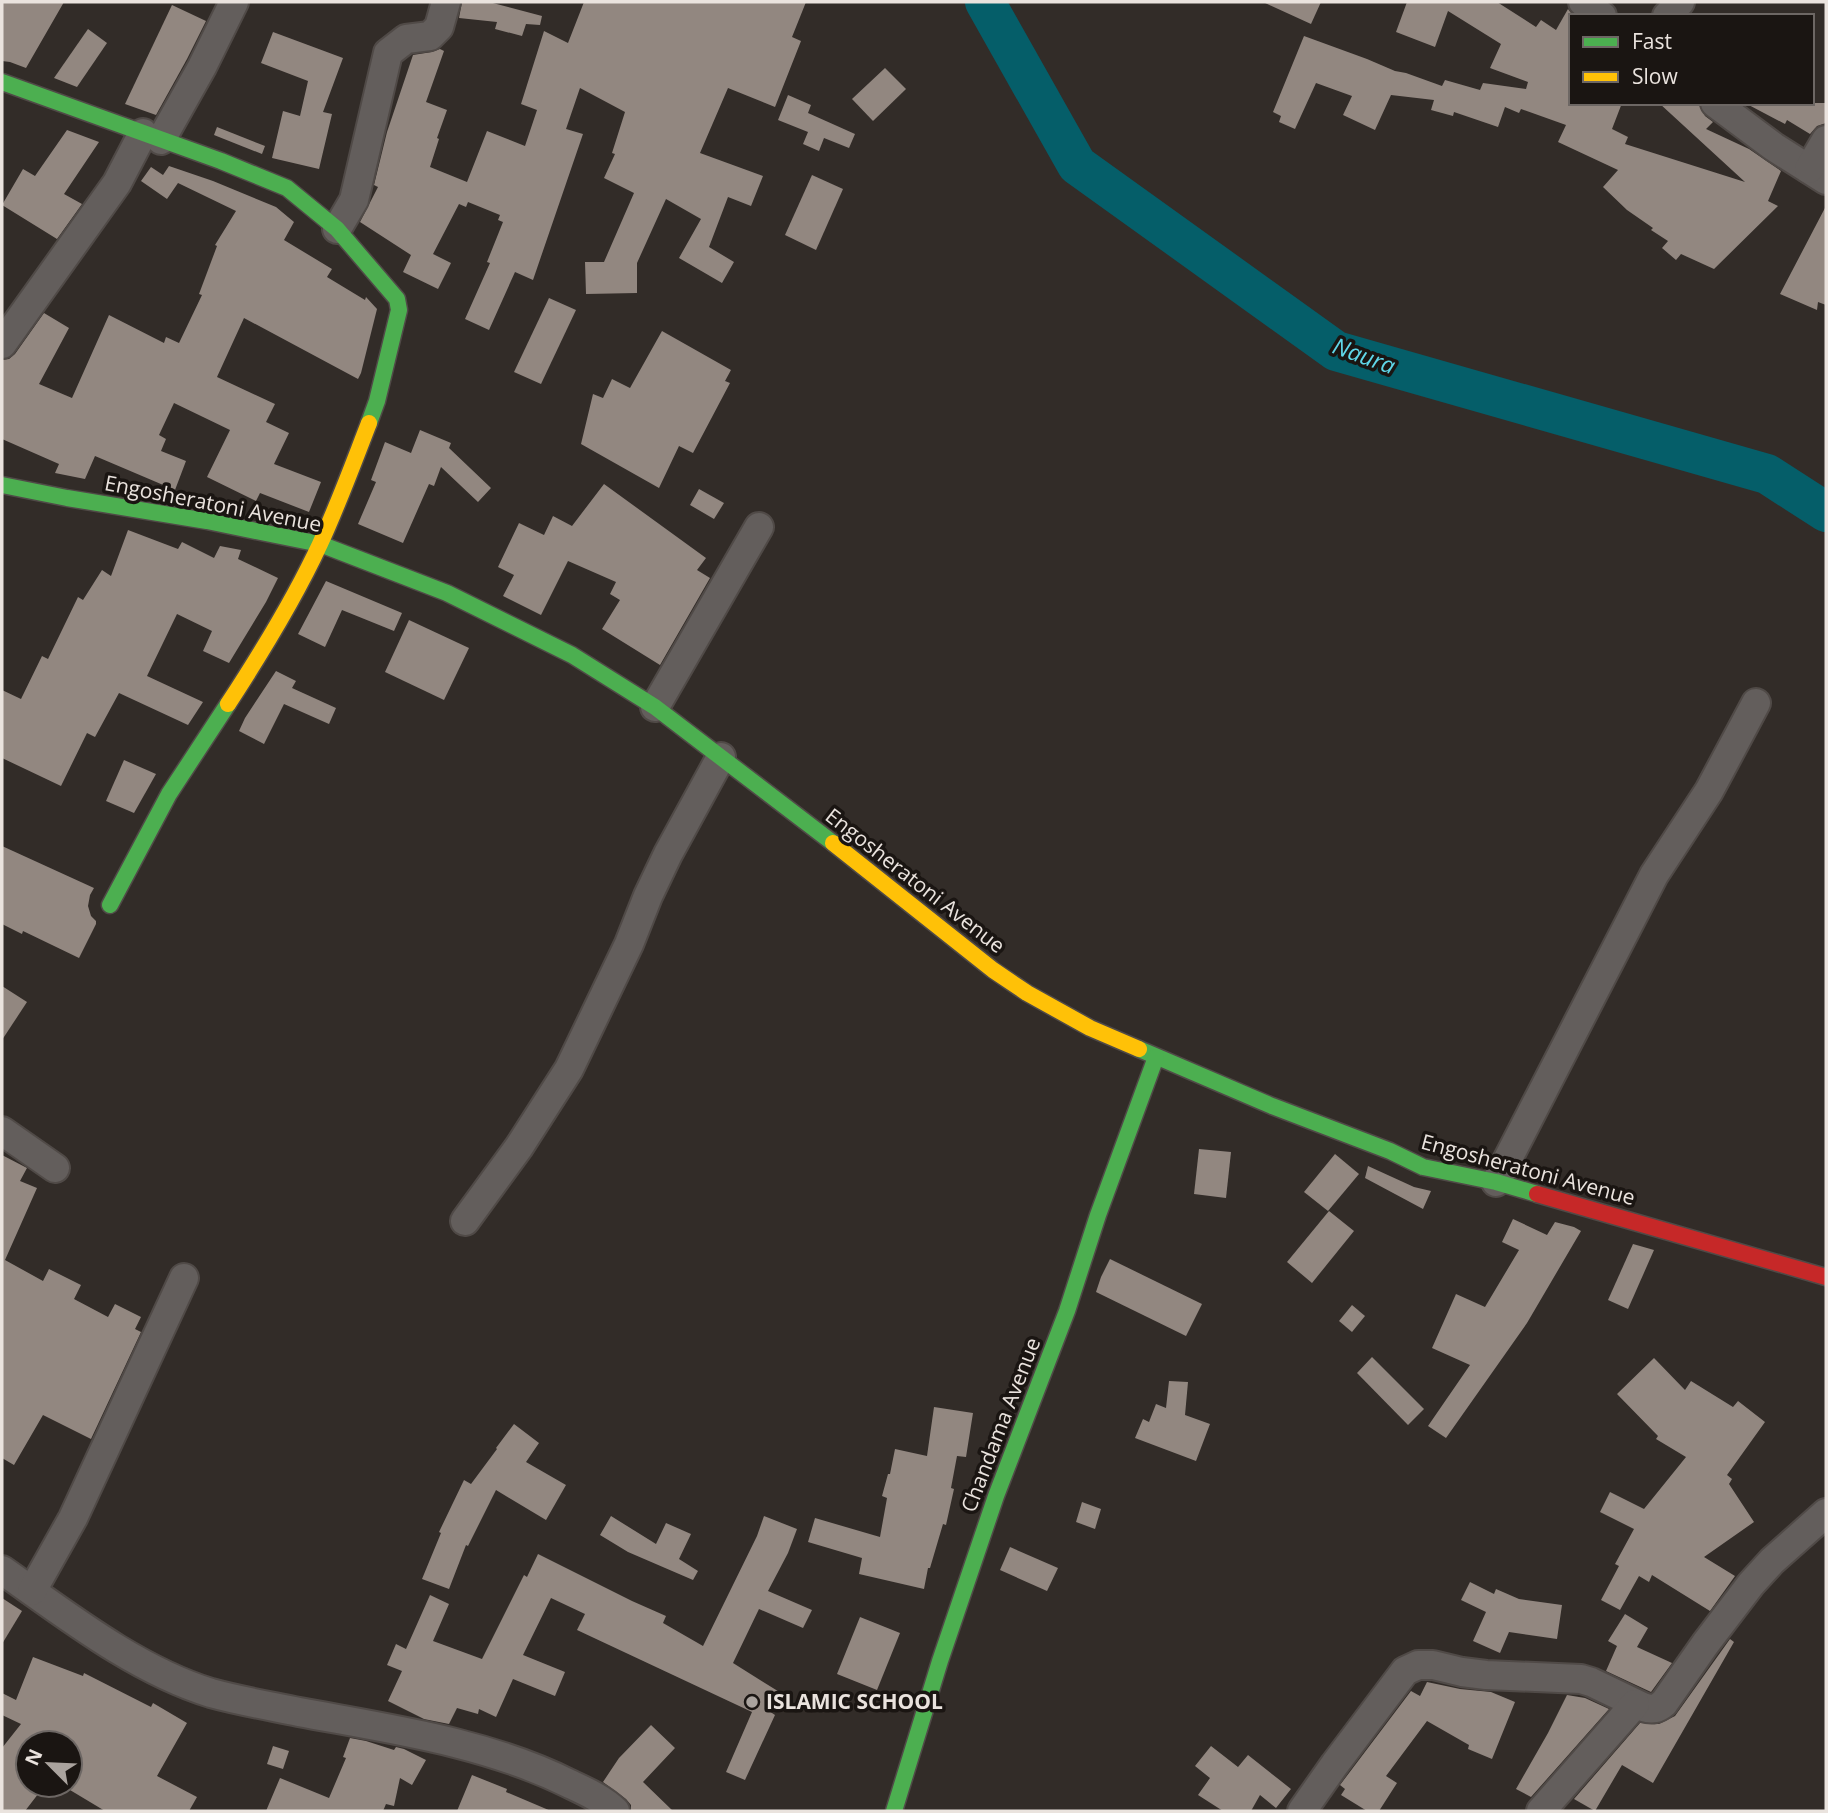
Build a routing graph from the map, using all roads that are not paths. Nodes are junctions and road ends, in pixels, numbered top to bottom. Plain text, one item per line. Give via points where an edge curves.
1 (234, 2) edge
2 (446, 2) edge
3 (1583, 2) edge
4 (1599, 14) edge
5 (2, 82) edge
6 (1718, 105) edge
7 (153, 137) junction
8 (1826, 140) edge
9 (1818, 174) edge
10 (338, 229) junction
11 (2, 344) edge
12 (2, 485) edge
13 (759, 527) dead end
14 (320, 544) junction
15 (1756, 702) dead end
16 (655, 707) junction
17 (722, 757) junction
18 (110, 905) dead end
19 (1156, 1057) junction
20 (2, 1131) edge
21 (55, 1168) dead end
22 (1496, 1182) junction
23 (465, 1221) dead end
24 (1826, 1276) edge
25 (184, 1278) dead end
26 (1826, 1513) edge
27 (2, 1570) edge
28 (32, 1591) junction
29 (1635, 1704) junction
30 (615, 1811) edge
31 (894, 1811) edge
32 (1302, 1811) edge
33 (1541, 1811) edge

1 - 7 street via 202,67
2 - 10 street via 439,27 430,36 406,39 388,54 354,200
3 - 4 street
5 - 7 street
6 - 9 street
7 - 10 street via 288,188
7 - 11 street
8 - 9 street
10 - 14 street via 397,299 398,310 377,401
12 - 14 street, Engosheratoni Avenue
13 - 16 street
14 - 16 street, Engosheratoni Avenue via 487,611 572,655
14 - 18 street via 256,662 169,794
15 - 22 street via 1709,791 1654,875
16 - 17 street, Engosheratoni Avenue
17 - 19 street, Engosheratoni Avenue via 993,970 1081,1024
17 - 23 street via 668,853 569,1069
19 - 22 street, Engosheratoni Avenue via 1423,1167
19 - 31 street, Chandama Avenue via 996,1496
20 - 21 street
22 - 24 street, Engosheratoni Avenue
25 - 28 street via 73,1518
26 - 29 street via 1751,1584 1664,1703 1651,1709
27 - 28 street
28 - 30 street via 128,1656 211,1693 432,1737 513,1759 580,1789
29 - 32 street via 1581,1679 1486,1675 1418,1665 1405,1671
29 - 33 street

